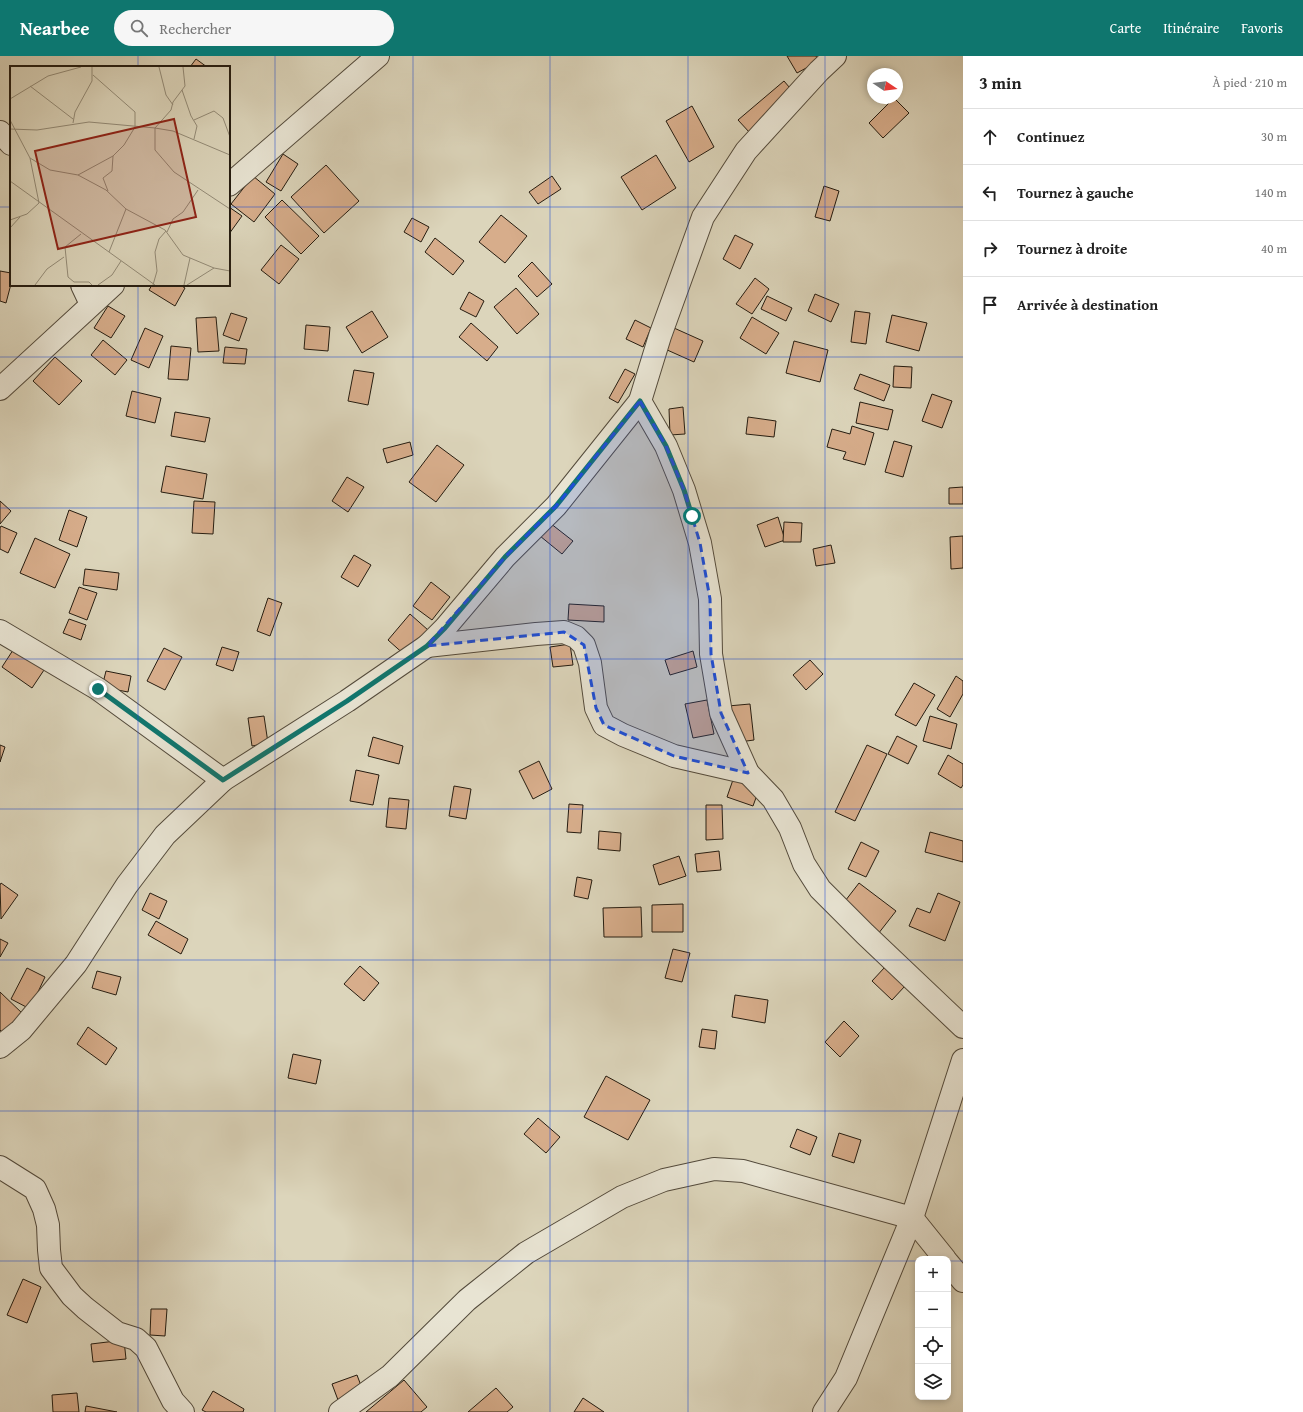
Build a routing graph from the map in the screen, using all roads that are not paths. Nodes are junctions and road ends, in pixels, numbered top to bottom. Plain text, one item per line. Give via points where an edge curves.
1 (378, 56) edge
2 (835, 56) edge
3 (0, 132) edge
4 (10, 143) edge
5 (230, 184) edge
6 (110, 286) edge
7 (86, 295) edge
8 (0, 389) edge
9 (640, 401) junction
10 (0, 631) edge
11 (427, 646) junction
12 (748, 773) junction
13 (223, 780) junction
14 (963, 1027) edge
15 (0, 1047) edge
16 (963, 1060) edge
17 (0, 1167) edge
18 (912, 1218) junction
19 (943, 1256) edge
20 (951, 1266) edge
21 (963, 1281) edge
22 (183, 1412) edge
23 (340, 1412) edge
24 (824, 1412) edge

1 - 5 street
2 - 9 street via 746,151 703,217 660,336
3 - 4 street
6 - 7 street
7 - 8 street
9 - 11 street via 556,506 505,557
9 - 12 street via 666,446 684,490 700,542 710,598 711,654 721,713
10 - 13 street via 98,689
11 - 12 street via 564,632 576,637 584,645 590,663 596,708 604,725 674,756
11 - 13 street via 347,701
12 - 14 street via 773,798 790,828 804,864 820,889
13 - 15 street via 165,835 127,885 76,964 21,1030
16 - 18 street
17 - 22 street via 34,1189 44,1208 48,1225 51,1268 72,1296 85,1308 117,1333 136,1339 146,1348 173,1401
18 - 19 street
18 - 23 street via 743,1171 714,1169 664,1180 622,1197 526,1253 467,1300 390,1376
18 - 24 street via 846,1378
20 - 21 street

